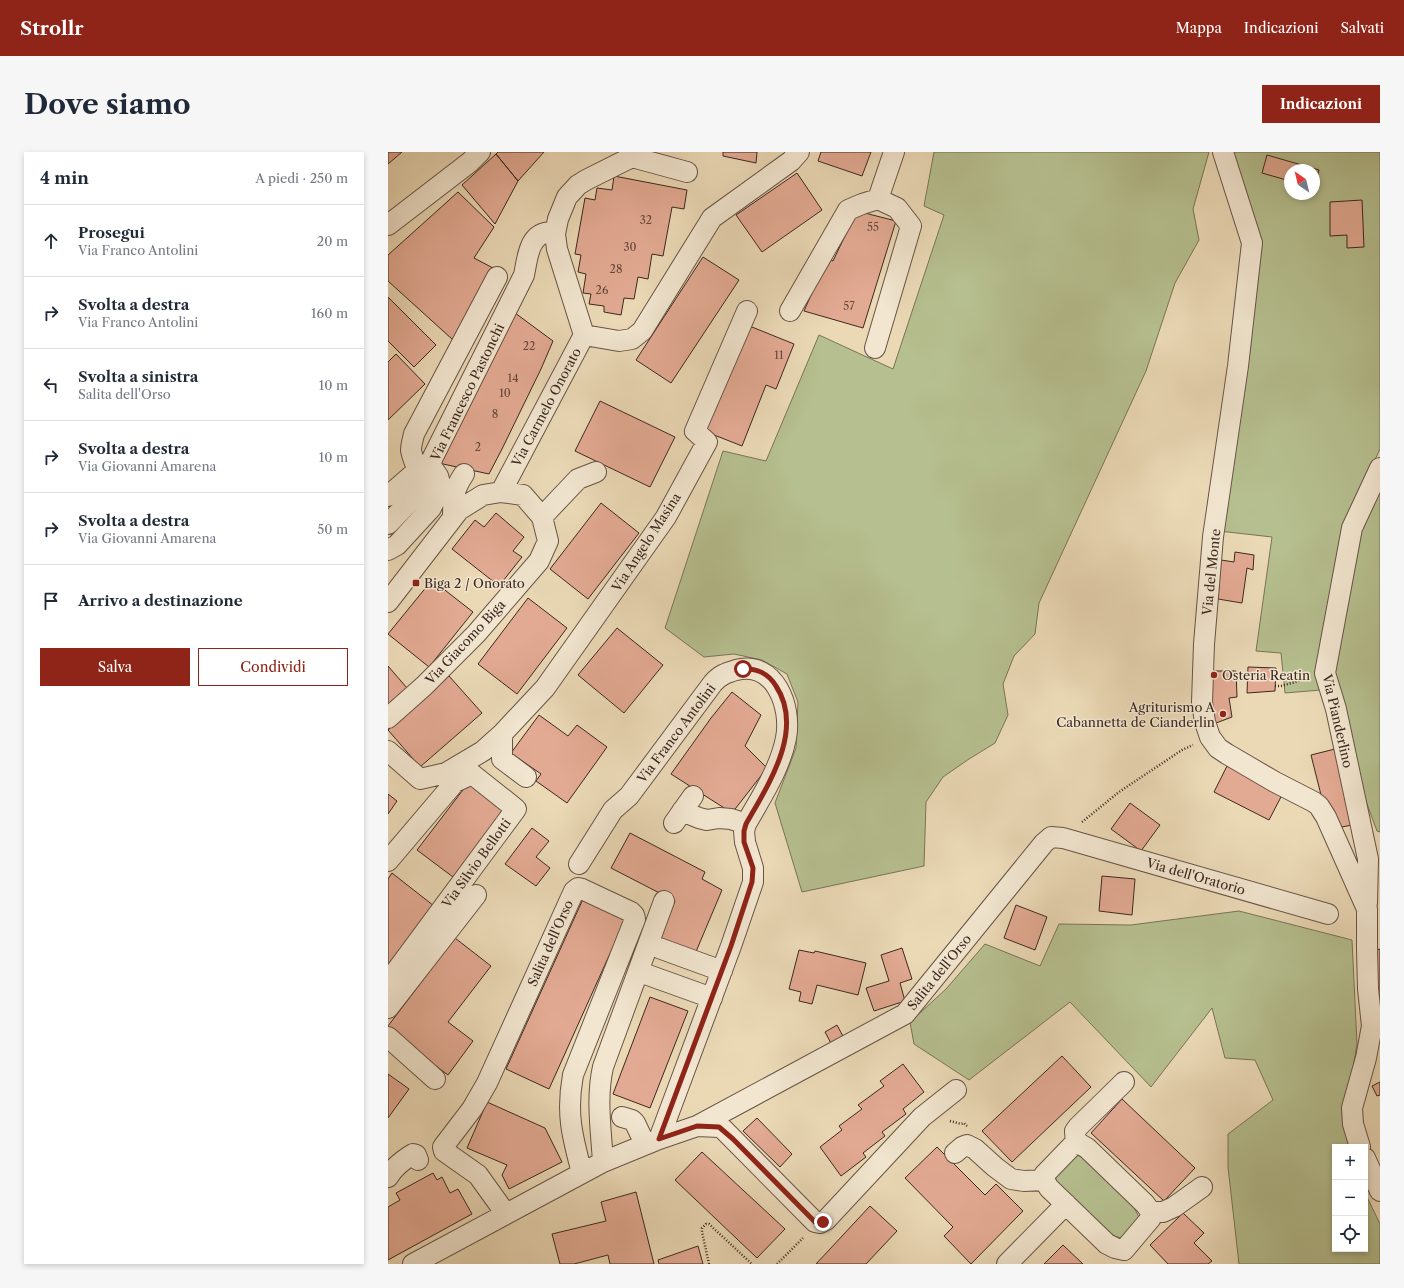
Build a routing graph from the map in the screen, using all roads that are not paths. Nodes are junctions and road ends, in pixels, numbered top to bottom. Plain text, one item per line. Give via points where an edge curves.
1 (480, 152) edge
2 (799, 152) edge
3 (894, 152) edge
4 (1223, 152) edge
5 (632, 154) edge
6 (688, 172) dead end
7 (878, 199) junction
8 (388, 225) edge
9 (555, 234) junction
10 (497, 277) dead end
11 (747, 311) dead end
12 (790, 311) dead end
13 (584, 335) junction
14 (875, 348) dead end
15 (1380, 468) edge
16 (418, 470) junction
17 (596, 472) dead end
18 (464, 474) dead end
19 (501, 492) junction
20 (388, 496) edge
21 (542, 517) junction
22 (453, 518) junction
23 (388, 524) edge
24 (388, 550) edge
25 (388, 602) edge
26 (388, 718) edge
27 (502, 734) junction
28 (388, 751) edge
29 (526, 777) dead end
30 (683, 810) dead end
31 (746, 824) junction
32 (1063, 838) joint
33 (388, 861) edge
34 (579, 864) dead end
35 (476, 895) dead end
36 (664, 901) dead end
37 (1328, 914) dead end
38 (1367, 917) junction
39 (659, 948) dead end
40 (722, 971) junction
41 (648, 975) dead end
42 (388, 982) edge
43 (712, 998) junction
44 (388, 1008) edge
45 (1372, 1026) junction
46 (388, 1037) edge
47 (1380, 1048) edge
48 (435, 1078) dead end
49 (1124, 1082) dead end
50 (956, 1090) dead end
51 (622, 1117) dead end
52 (697, 1126) junction
53 (652, 1142) junction
54 (1076, 1144) junction
55 (1359, 1144) edge
56 (955, 1153) dead end
57 (418, 1160) dead end
58 (603, 1162) junction
59 (1368, 1165) edge
60 (582, 1173) junction
61 (388, 1177) edge
62 (1044, 1180) junction
63 (1202, 1187) dead end
64 (1380, 1191) edge
65 (1066, 1204) junction
66 (1151, 1212) junction
67 (506, 1214) junction
68 (413, 1264) edge
69 (1007, 1264) edge

1 - 8 street
2 - 13 street, Via Carmelo Onorato via 791,161 712,218 642,331 632,339 619,341
3 - 7 street
4 - 38 street, Via del Monte via 1252,243 1238,366 1213,537 1204,636 1202,702 1205,722 1210,737 1218,748 1319,806 1326,817
5 - 6 street
5 - 9 street via 586,180 567,197
7 - 12 street via 848,210
7 - 14 street via 897,208 911,226
9 - 13 street via 557,249
9 - 24 street, Via Francesco Pastonchi via 546,233 530,246 524,276 432,459 440,490 431,508 398,545
10 - 16 street, Via Francesco Pastonchi via 414,434 411,449
11 - 27 street, Via Angelo Masina via 695,431 707,442 666,517 545,688
13 - 19 street, Via Carmelo Onorato
15 - 38 street, Via Pianderlino via 1352,528 1325,673 1336,710 1368,859
16 - 20 street
16 - 23 street, Via Francesco Pastonchi via 421,481 418,492
17 - 21 street via 578,480
18 - 22 street via 457,484 453,499
19 - 21 street, Via Giacomo Biga via 523,495
19 - 22 street, Via Giacomo Biga via 483,495 459,510
21 - 26 street, Via Giacomo Biga via 548,541 539,560 476,634
22 - 25 street, Via Giacomo Biga
27 - 28 street, Via Angelo Masina via 483,751 446,773 420,779
27 - 29 street via 502,760
30 - 31 street via 707,820 731,818
31 - 34 street, Via Franco Antolini via 771,781 786,737 785,706 780,691 773,681 753,668 719,676 629,796 613,810
31 - 40 street, Via Franco Antolini via 744,842 753,868 752,882
32 - 37 street, Via dell'Oratorio
32 - 52 street, Salita dell'Orso via 1051,837 1044,843 905,1014
33 - 42 street, Via Silvio Bellotti via 455,782 472,774 516,810
35 - 44 street, Via Silvio Bellotti
36 - 58 street via 599,1084
38 - 45 street, Via Pianderlino via 1368,989
39 - 40 street
40 - 43 street, Via Franco Antolini
41 - 43 street
43 - 53 street, Via Franco Antolini
45 - 47 street
45 - 55 street via 1352,1108 1352,1124
46 - 48 street
49 - 54 street via 1078,1127 1075,1131
50 - 52 street via 922,1117 826,1220 818,1223 723,1129
51 - 53 street via 632,1120
52 - 53 street, Salita dell'Orso
53 - 58 street, Salita dell'Orso
54 - 62 street via 1073,1144 1044,1174
54 - 66 street via 1087,1148
56 - 62 street via 967,1145 1011,1179
57 - 61 street via 413,1154 405,1158
58 - 60 street, Salita dell'Orso
59 - 64 street
60 - 67 street, Salita dell'Orso
60 - 67 street, Salita dell'Orso via 571,1132 570,1088 573,1074 635,919 631,912 578,888 574,891 487,1083 472,1109 443,1147 444,1151 478,1175
62 - 65 street
63 - 66 street via 1168,1210
65 - 66 street via 1107,1244 1124,1250 1151,1218
65 - 69 street
67 - 68 street, Salita dell'Orso

